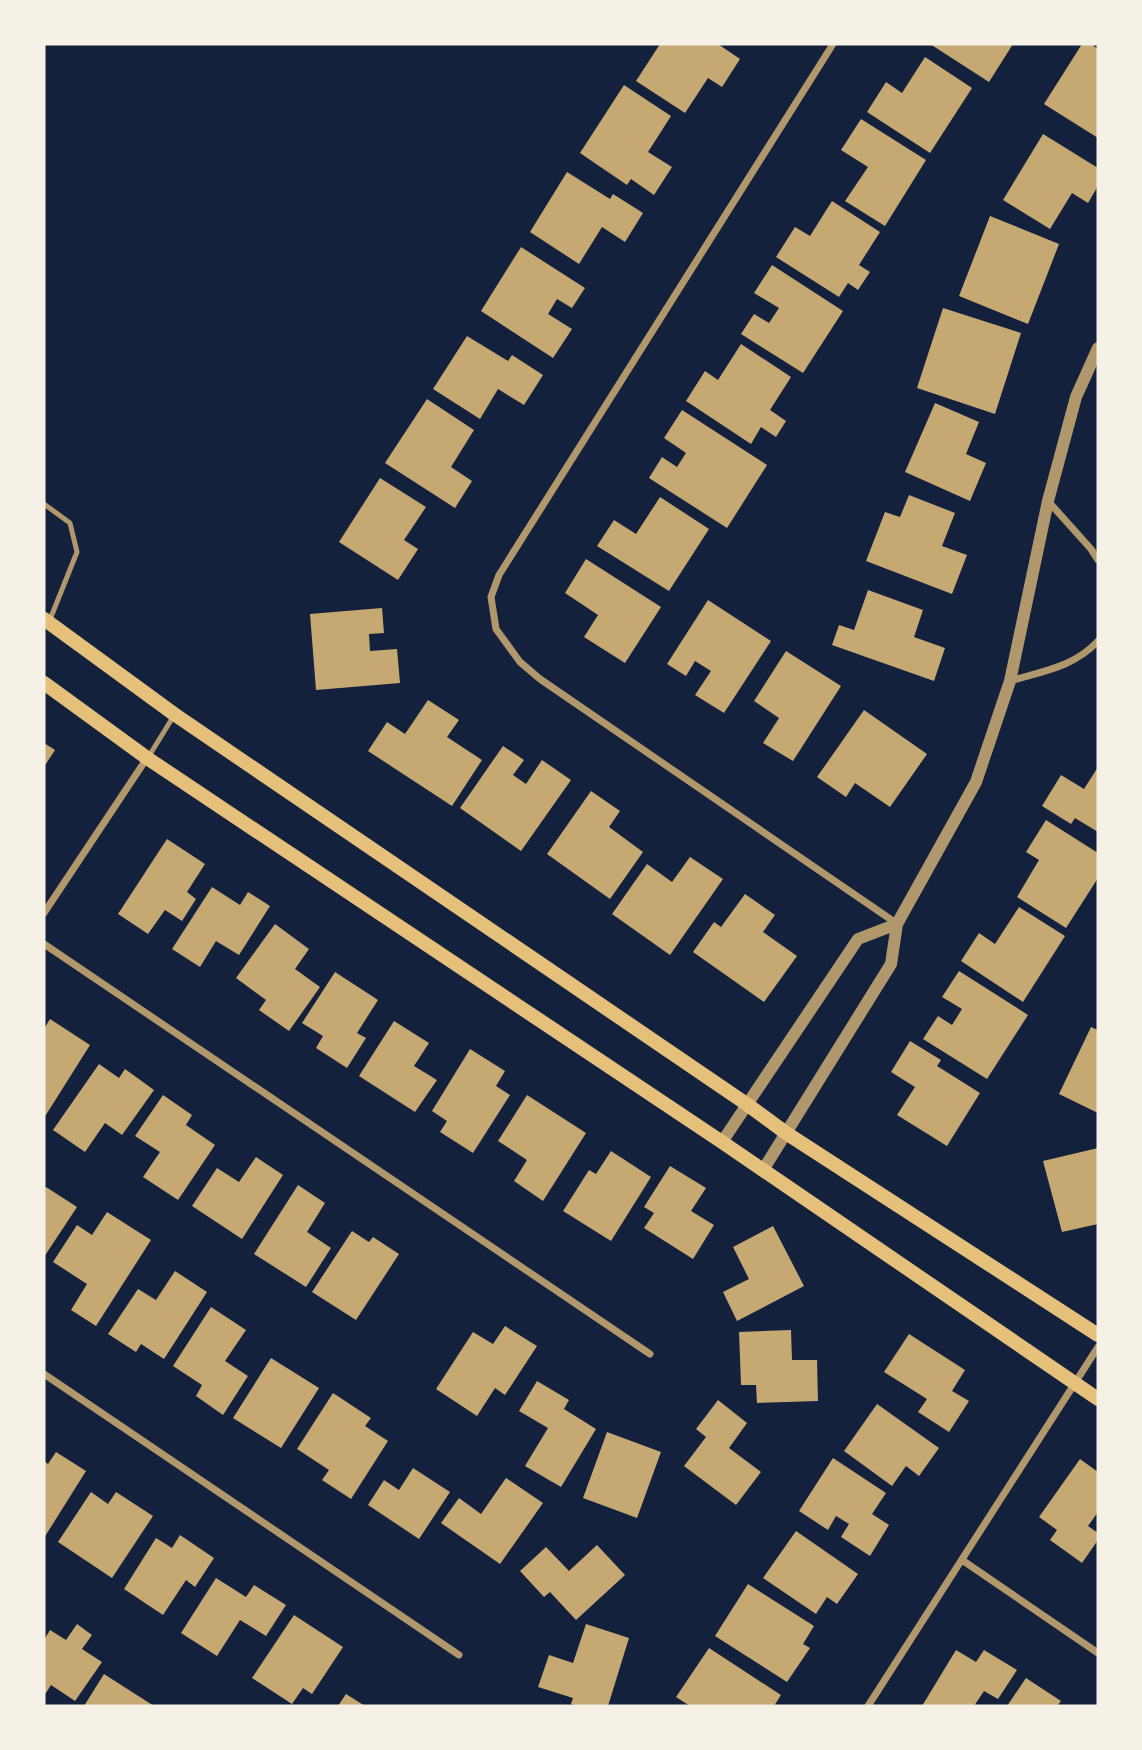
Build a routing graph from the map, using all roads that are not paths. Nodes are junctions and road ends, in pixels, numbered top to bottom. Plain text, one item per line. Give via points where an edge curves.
1 (833, 44) edge
2 (1098, 348) edge
3 (1048, 501) junction
4 (44, 504) edge
5 (1098, 560) edge
6 (46, 621) edge
7 (1098, 641) edge
8 (1010, 681) junction
9 (44, 684) edge
10 (174, 714) junction
11 (147, 758) junction
12 (44, 913) edge
13 (897, 924) junction
14 (44, 944) edge
15 (748, 1105) junction
16 (786, 1133) junction
17 (722, 1142) junction
18 (764, 1170) junction
19 (1098, 1335) edge
20 (1098, 1347) edge
21 (650, 1353) dead end
22 (44, 1374) edge
23 (1075, 1382) junction
24 (1098, 1399) edge
25 (962, 1560) junction
26 (1098, 1653) edge
27 (459, 1655) dead end
28 (869, 1706) edge

1 - 13 street via 499,575 491,597 496,629 520,662
2 - 3 street via 1076,397
3 - 5 street
3 - 8 street
4 - 6 lane via 69,523 77,552
6 - 10 main road
7 - 8 street via 1073,662
8 - 13 street via 975,782
9 - 11 main road
10 - 11 lane
10 - 15 main road
11 - 12 street
11 - 17 main road
13 - 15 street via 858,939
13 - 16 street via 891,964
14 - 21 street
15 - 16 main road
15 - 17 street
16 - 18 street
16 - 19 main road
17 - 18 main road
18 - 23 main road
20 - 23 street
22 - 27 street
23 - 24 main road
23 - 25 street
25 - 26 street
25 - 28 street

